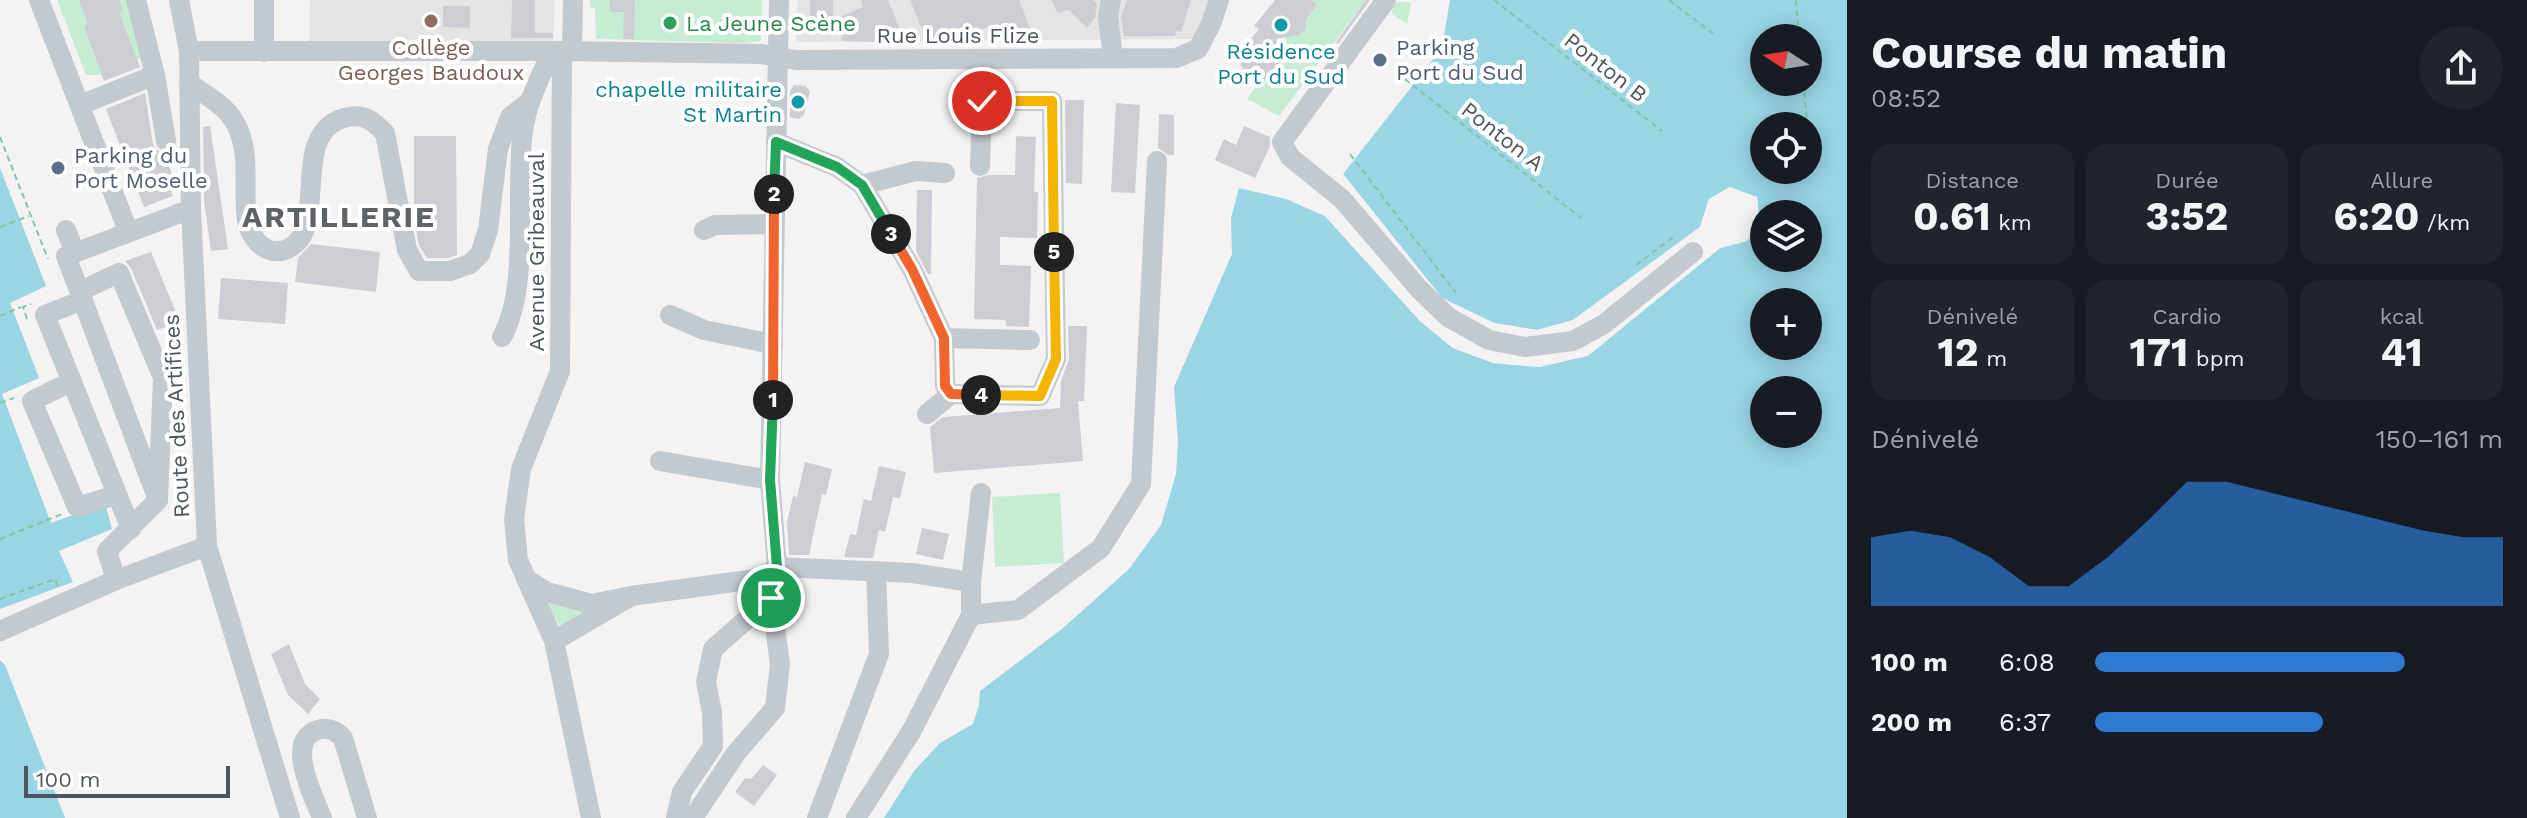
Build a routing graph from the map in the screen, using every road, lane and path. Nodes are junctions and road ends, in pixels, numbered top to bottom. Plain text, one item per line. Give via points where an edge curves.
1 (39, 0) edge
2 (136, 0) edge
3 (179, 0) edge
4 (264, 0) edge
5 (573, 0) edge
6 (773, 0) edge
7 (779, 0) edge
8 (1111, 0) edge
9 (1219, 0) edge
10 (1386, 0) edge
11 (1494, 0) edge
12 (1669, 0) edge
13 (1796, 0) edge
14 (1798, 24) edge
15 (1716, 36) dead end
16 (189, 51) junction
17 (562, 51) junction
18 (264, 52) junction
19 (770, 55) junction
20 (1113, 58) junction
21 (155, 75) junction
22 (1405, 79) dead end
23 (189, 83) junction
24 (529, 102) junction
25 (80, 105) junction
26 (1662, 131) dead end
27 (166, 141) dead end
28 (776, 142) junction
29 (1350, 154) dead end
30 (1157, 161) dead end
31 (980, 166) dead end
32 (945, 173) dead end
33 (862, 185) junction
34 (191, 209) junction
35 (30, 215) dead end
36 (1581, 218) dead end
37 (773, 224) junction
38 (0, 227) edge
39 (66, 230) dead end
40 (704, 230) dead end
41 (128, 231) junction
42 (1675, 236) dead end
43 (1693, 252) dead end
44 (75, 253) junction
45 (1636, 265) dead end
46 (1456, 293) dead end
47 (82, 295) junction
48 (23, 307) dead end
49 (670, 315) dead end
50 (0, 316) edge
51 (502, 337) dead end
52 (944, 338) junction
53 (1030, 340) dead end
54 (773, 344) junction
55 (72, 381) junction
56 (951, 394) junction
57 (20, 396) dead end
58 (0, 403) edge
59 (927, 414) dead end
60 (660, 461) dead end
61 (770, 480) junction
62 (981, 493) dead end
63 (158, 500) junction
64 (116, 506) junction
65 (65, 513) dead end
66 (131, 529) junction
67 (0, 539) edge
68 (207, 546) junction
69 (876, 571) junction
70 (770, 572) junction
71 (55, 579) dead end
72 (526, 579) junction
73 (116, 580) junction
74 (971, 582) junction
75 (631, 596) junction
76 (771, 598) junction
77 (0, 599) edge
78 (971, 615) junction
79 (0, 631) edge
80 (554, 641) junction
81 (290, 818) edge
82 (322, 818) edge
83 (367, 818) edge
84 (591, 818) edge
85 (676, 818) edge
86 (693, 818) edge
87 (817, 818) edge
88 (856, 818) edge

1 - 25 street
2 - 21 street
3 - 16 street, Route des Artifices
4 - 18 street
5 - 17 street, Avenue Gribeauval
6 - 19 street
7 - 19 street
8 - 20 street
9 - 20 street, Rue Louis Flize via 1198,49 1176,58
10 - 43 street via 1282,142 1290,157 1342,199 1448,317 1489,340 1513,345 1573,341 1604,324
11 - 26 path, Ponton B
12 - 15 path
13 - 14 path
16 - 18 street, Rue Louis Flize
16 - 23 street, Route des Artifices
17 - 18 street, Rue Louis Flize
17 - 19 street, Rue Louis Flize
17 - 24 street
17 - 72 street, Avenue Gribeauval via 560,371 521,469 514,519 518,560
19 - 20 street, Rue Louis Flize via 796,60
19 - 28 street
21 - 25 street
21 - 27 street
22 - 36 path, Ponton A
23 - 24 street via 232,117 243,141 247,223 256,242 272,252 299,242 323,131 336,119 371,119 385,133 407,250 419,271 450,271 480,254 498,149 510,117
23 - 34 street, Route des Artifices
24 - 51 street via 522,134 517,274 511,320
25 - 41 street
28 - 33 street via 837,167
28 - 37 street
29 - 46 path
30 - 78 street via 1141,484 1101,548 1018,610
31 - 56 street via 982,101 1052,101 1056,359 1040,396
32 - 33 street via 916,171
33 - 52 street via 912,269
34 - 41 street
34 - 68 street, Route des Artifices
35 - 38 path
37 - 40 street via 715,225
37 - 54 street
39 - 44 street
41 - 44 street
42 - 45 path
44 - 47 street via 66,256
47 - 55 street via 45,315
47 - 63 street
47 - 63 street via 119,273 163,378
48 - 50 path
49 - 54 street via 704,330
52 - 53 street
52 - 56 street via 945,386
54 - 61 street
55 - 64 street
55 - 64 street via 32,401 77,507
56 - 59 street
57 - 58 path
60 - 61 street
61 - 70 street
62 - 74 street
63 - 66 street
64 - 66 street
65 - 67 path
66 - 73 street via 107,551
68 - 73 street
68 - 81 street, Route des Artifices
69 - 70 street
69 - 74 street
69 - 87 street via 879,654
70 - 75 street
70 - 76 street
71 - 77 path
72 - 75 street via 547,592 592,604
72 - 80 street, Avenue Gribeauval
73 - 79 street
74 - 78 street
75 - 80 street
76 - 85 street via 713,649 706,682 713,746 682,792
76 - 86 street via 780,664 775,708 736,753
78 - 88 street via 911,732
80 - 84 street, Avenue Gribeauval
82 - 83 street via 301,750 308,735 324,729 343,738

